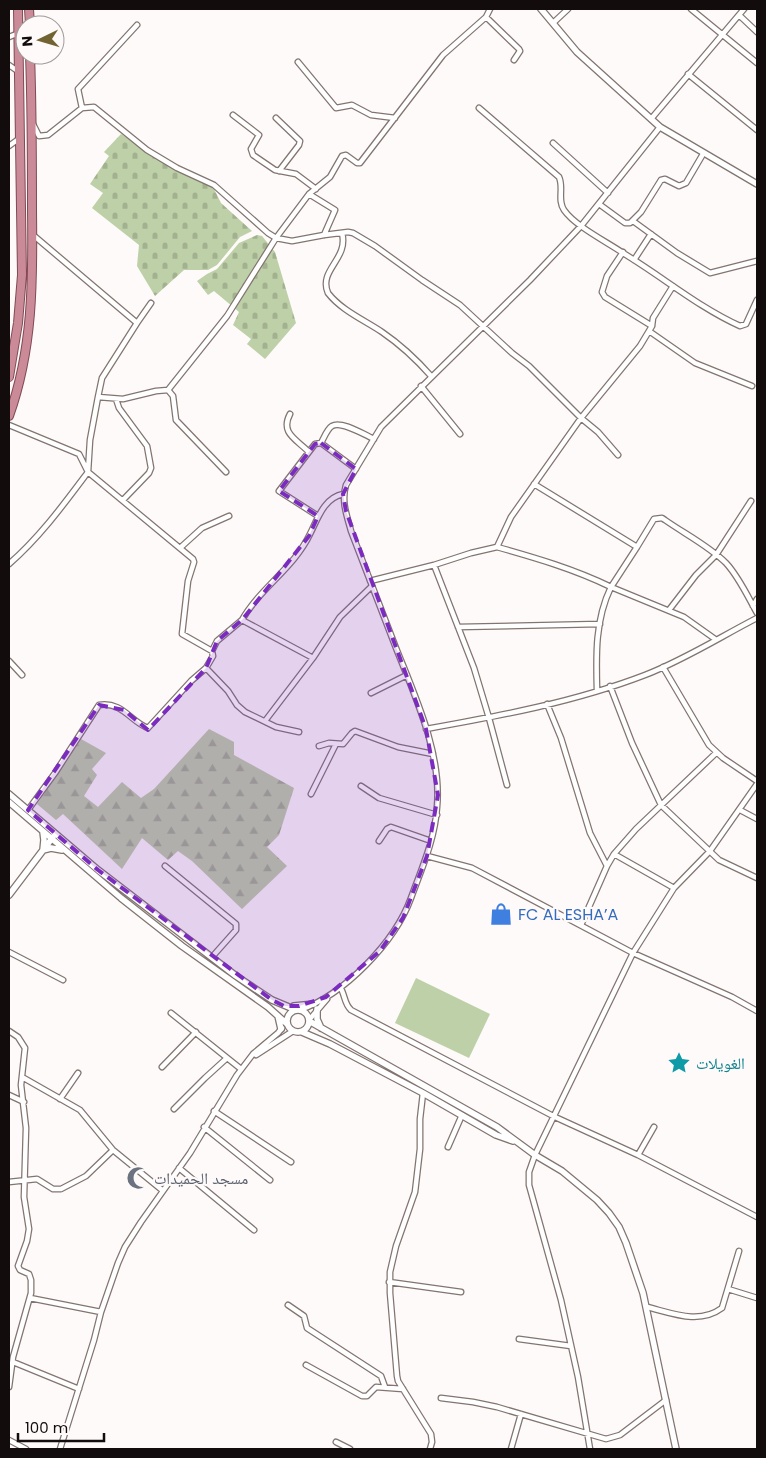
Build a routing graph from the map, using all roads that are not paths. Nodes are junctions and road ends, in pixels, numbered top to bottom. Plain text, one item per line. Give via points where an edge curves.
1 (490, 9) edge
2 (541, 9) edge
3 (568, 9) edge
4 (691, 9) edge
5 (744, 9) edge
6 (739, 15) junction
7 (486, 17) junction
8 (553, 23) junction
9 (137, 25) dead end
10 (757, 32) edge
11 (722, 34) junction
12 (514, 60) dead end
13 (298, 62) dead end
14 (757, 63) edge
15 (9, 65) edge
16 (20, 65) edge
17 (30, 65) edge
18 (20, 72) junction
19 (688, 74) junction
20 (82, 108) junction
21 (480, 108) dead end
22 (233, 115) dead end
23 (276, 118) dead end
24 (395, 118) junction
25 (651, 119) junction
26 (32, 123) junction
27 (660, 127) junction
28 (757, 130) edge
29 (21, 137) junction
30 (553, 143) dead end
31 (9, 146) edge
32 (703, 154) junction
33 (279, 171) junction
34 (757, 184) edge
35 (316, 189) junction
36 (608, 193) junction
37 (309, 194) junction
38 (599, 204) junction
39 (633, 220) junction
40 (581, 226) junction
41 (342, 233) junction
42 (324, 234) junction
43 (651, 234) junction
44 (33, 235) junction
45 (276, 238) junction
46 (623, 252) junction
47 (634, 260) junction
48 (757, 262) edge
49 (673, 286) junction
50 (757, 300) edge
51 (150, 303) dead end
52 (137, 324) junction
53 (483, 326) junction
54 (651, 329) junction
55 (431, 376) junction
56 (9, 377) edge
57 (421, 386) junction
58 (752, 386) dead end
59 (168, 390) junction
60 (98, 397) junction
61 (116, 399) junction
62 (290, 414) dead end
63 (9, 416) edge
64 (581, 418) junction
65 (9, 425) edge
66 (460, 434) dead end
67 (374, 439) junction
68 (321, 443) junction
69 (309, 452) junction
70 (618, 455) dead end
71 (356, 469) junction
72 (88, 472) junction
73 (226, 472) dead end
74 (534, 484) junction
75 (343, 494) junction
76 (123, 500) junction
77 (751, 501) dead end
78 (229, 516) dead end
79 (318, 516) junction
80 (497, 547) junction
81 (637, 547) junction
82 (180, 548) junction
83 (716, 555) junction
84 (9, 564) edge
85 (434, 565) junction
86 (370, 581) junction
87 (372, 586) junction
88 (610, 587) junction
89 (757, 599) edge
90 (753, 606) junction
91 (669, 610) junction
92 (757, 613) edge
93 (757, 618) edge
94 (242, 620) junction
95 (600, 624) junction
96 (458, 627) junction
97 (715, 640) junction
98 (212, 650) junction
99 (313, 658) junction
100 (9, 661) edge
101 (662, 667) junction
102 (206, 668) junction
103 (22, 675) dead end
104 (407, 675) junction
105 (610, 686) junction
106 (597, 691) junction
107 (371, 693) dead end
108 (548, 704) junction
109 (489, 718) junction
110 (265, 722) junction
111 (426, 729) junction
112 (299, 732) dead end
113 (336, 744) junction
114 (319, 746) dead end
115 (716, 753) junction
116 (433, 754) junction
117 (757, 783) edge
118 (507, 785) dead end
119 (361, 786) dead end
120 (9, 794) edge
121 (311, 794) dead end
122 (9, 802) edge
123 (661, 806) junction
124 (28, 810) junction
125 (740, 810) junction
126 (437, 815) junction
127 (757, 820) edge
128 (42, 832) junction
129 (56, 833) junction
130 (51, 839) junction
131 (379, 841) dead end
132 (431, 841) junction
133 (43, 850) junction
134 (64, 850) junction
135 (710, 851) junction
136 (614, 854) junction
137 (427, 856) junction
138 (164, 866) dead end
139 (607, 866) junction
140 (757, 878) edge
141 (674, 888) junction
142 (9, 895) edge
143 (581, 925) junction
144 (9, 952) edge
145 (633, 953) junction
146 (212, 957) junction
147 (63, 980) dead end
148 (340, 986) junction
149 (284, 1006) junction
150 (316, 1006) junction
151 (298, 1010) junction
152 (757, 1011) edge
153 (171, 1013) dead end
154 (277, 1014) junction
155 (309, 1021) junction
156 (287, 1024) junction
157 (321, 1028) junction
158 (281, 1029) junction
159 (9, 1031) edge
160 (293, 1031) junction
161 (196, 1032) junction
162 (302, 1032) junction
163 (227, 1058) junction
164 (249, 1060) junction
165 (162, 1067) dead end
166 (241, 1069) junction
167 (78, 1073) dead end
168 (22, 1077) junction
169 (423, 1093) junction
170 (9, 1095) edge
171 (60, 1099) junction
172 (24, 1102) junction
173 (174, 1109) dead end
174 (214, 1111) junction
175 (462, 1115) junction
176 (555, 1117) junction
177 (204, 1127) junction
178 (654, 1127) dead end
179 (515, 1141) junction
180 (448, 1147) dead end
181 (113, 1150) junction
182 (535, 1155) junction
183 (638, 1155) junction
184 (291, 1162) dead end
185 (180, 1168) junction
186 (24, 1180) junction
187 (270, 1180) dead end
188 (9, 1182) edge
189 (162, 1190) junction
190 (757, 1217) edge
191 (254, 1230) dead end
192 (739, 1252) dead end
193 (389, 1282) junction
194 (728, 1289) junction
195 (462, 1292) dead end
196 (30, 1298) junction
197 (757, 1298) edge
198 (288, 1305) dead end
199 (647, 1307) junction
200 (101, 1312) junction
201 (519, 1340) dead end
202 (571, 1346) junction
203 (12, 1358) edge
204 (306, 1365) dead end
205 (9, 1387) edge
206 (385, 1387) junction
207 (79, 1388) junction
208 (403, 1389) junction
209 (442, 1398) dead end
210 (666, 1400) junction
211 (521, 1414) junction
212 (588, 1434) junction
213 (9, 1440) edge
214 (336, 1442) dead end
215 (26, 1449) edge
216 (60, 1449) edge
217 (350, 1449) edge
218 (430, 1449) edge
219 (511, 1449) edge
220 (590, 1449) edge
221 (676, 1449) edge

1 - 7 street
2 - 8 street
3 - 8 street
4 - 11 street
5 - 6 street
6 - 10 street
6 - 11 street
7 - 12 street via 519,49
7 - 24 street via 442,55
8 - 25 street via 577,52
9 - 20 street via 78,89
11 - 14 street
11 - 19 street
13 - 24 street via 336,108 352,105 371,115
15 - 18 street
16 - 18 highway
17 - 26 highway
18 - 29 highway
19 - 25 street
19 - 28 street
20 - 26 street via 48,135 39,136
20 - 45 street via 94,107 147,150 214,185
21 - 40 street via 559,177 564,211
22 - 33 street via 259,136 250,149 253,155
23 - 33 street via 300,141
24 - 35 street via 360,163 344,155 330,178
25 - 27 street
26 - 44 highway
27 - 32 street
27 - 36 street
29 - 31 street
29 - 56 highway via 22,275
30 - 36 street
32 - 34 street
32 - 39 street via 686,183 679,186 660,180
33 - 35 street via 296,174
35 - 37 street
36 - 38 street
37 - 42 street via 335,210
37 - 45 street
38 - 39 street via 625,223
38 - 40 street
39 - 43 street
40 - 46 street
40 - 53 street
41 - 42 street
41 - 53 street via 353,233 375,246
41 - 55 street via 343,248 326,281 328,293 355,316 408,351
42 - 45 street via 292,241
43 - 47 street
43 - 48 street via 710,273
44 - 52 street
44 - 63 highway via 29,334
45 - 59 street via 227,316
46 - 47 street
46 - 54 street via 607,276 602,292
47 - 49 street
49 - 50 street via 740,326 746,324
49 - 54 street via 653,318
51 - 52 street
52 - 60 street via 102,378
53 - 55 street
53 - 64 street
54 - 58 street via 695,363
54 - 64 street
55 - 57 street
57 - 66 street
57 - 67 street via 381,427
59 - 61 street
59 - 73 street via 173,396 176,420
60 - 61 street
60 - 72 street
61 - 76 street via 147,446 151,468
62 - 69 street via 286,430
64 - 70 street
64 - 74 street
65 - 72 street via 79,454
67 - 68 street via 337,424 331,426
67 - 71 street
68 - 69 street via 315,444
68 - 71 street
69 - 79 street via 280,493
71 - 75 street
72 - 76 street
72 - 84 street via 51,520
74 - 80 street via 510,516
74 - 81 street
75 - 79 street via 333,498
75 - 86 street
76 - 82 street
77 - 83 street
78 - 82 street via 202,528
79 - 94 street via 298,554 254,601
80 - 85 street
80 - 88 street via 590,577
81 - 83 street via 654,519 662,518
81 - 88 street
82 - 98 street via 194,562 188,580 182,634
83 - 90 street via 730,569
83 - 91 street via 696,574
85 - 86 street
85 - 96 street
86 - 87 street
87 - 99 street via 340,617
87 - 104 street
88 - 91 street
88 - 95 street
89 - 90 street
90 - 92 street
91 - 97 street via 696,624
93 - 97 street
94 - 98 street via 221,637
94 - 99 street
95 - 96 street
95 - 106 street via 596,651
96 - 109 street
97 - 101 street
98 - 102 street via 213,656
99 - 110 street
100 - 103 street
101 - 105 street
101 - 115 street via 702,736
102 - 110 street via 241,709
102 - 124 street via 148,728 124,710 108,704 99,705
104 - 107 street
104 - 111 street
105 - 106 street
105 - 123 street
106 - 108 street
108 - 109 street
108 - 139 street via 590,833
109 - 111 street
109 - 118 street
110 - 112 street
111 - 116 street
113 - 114 street
113 - 116 street via 345,743 353,732 359,732 398,747
113 - 121 street
115 - 117 street
115 - 123 street
116 - 126 street
117 - 125 street
119 - 126 street via 379,798
120 - 124 street
122 - 128 street
123 - 135 street
123 - 136 street
124 - 129 street
125 - 127 street
125 - 135 street
126 - 132 street
128 - 130 street
128 - 133 street
129 - 130 street
129 - 146 street via 98,870
130 - 133 street
130 - 134 street
131 - 132 street via 391,827
132 - 137 street
133 - 134 street
133 - 142 street
134 - 154 street via 150,921
135 - 140 street via 719,860
135 - 141 street
136 - 139 street
136 - 141 street
137 - 143 street via 472,868
137 - 148 street via 398,927 380,951
138 - 146 street via 236,924 236,930
139 - 143 street
141 - 145 street
143 - 145 street
144 - 147 street
145 - 152 street
145 - 176 street
146 - 149 street
148 - 150 street
148 - 176 street via 351,1010
149 - 150 street
149 - 151 street
150 - 151 street
150 - 155 street
150 - 157 street
151 - 155 street via 307,1014
151 - 156 street via 288,1015
153 - 161 street
154 - 156 street
154 - 158 street
155 - 157 street
155 - 162 street
156 - 158 street
156 - 160 street
157 - 179 street via 501,1129
158 - 164 street
159 - 168 street via 25,1048
160 - 162 street
160 - 164 street
161 - 163 street
161 - 165 street
162 - 169 street
163 - 166 street
163 - 173 street
164 - 166 street
166 - 174 street
167 - 171 street
168 - 171 street
168 - 172 street
169 - 175 street
169 - 193 street via 415,1192 396,1246
170 - 172 street
171 - 181 street via 80,1110
172 - 186 street
174 - 177 street
174 - 184 street
175 - 179 street via 496,1135
175 - 180 street
176 - 182 street
176 - 183 street
177 - 185 street
177 - 187 street
178 - 183 street
179 - 182 street
181 - 186 street via 86,1176 66,1187 53,1189 37,1179
181 - 189 street
182 - 199 street via 583,1187 609,1214 629,1251
182 - 202 street via 529,1172 529,1185
183 - 190 street
185 - 189 street
185 - 191 street
186 - 188 street
186 - 196 street via 29,1229 18,1268 30,1277
189 - 200 street via 125,1247
192 - 194 street
193 - 195 street
193 - 208 street via 397,1376
194 - 197 street
194 - 199 street via 722,1308 699,1318
196 - 200 street
196 - 203 street
198 - 206 street via 304,1316 307,1328 381,1376
199 - 210 street
200 - 207 street
201 - 202 street
202 - 212 street
203 - 205 street
203 - 207 street
204 - 206 street via 362,1396 367,1396 376,1387
206 - 208 street
207 - 216 street
208 - 218 street via 431,1434
209 - 211 street
210 - 212 street via 615,1437 606,1439
210 - 221 street
211 - 212 street
211 - 219 street
212 - 220 street
213 - 215 street
214 - 217 street

